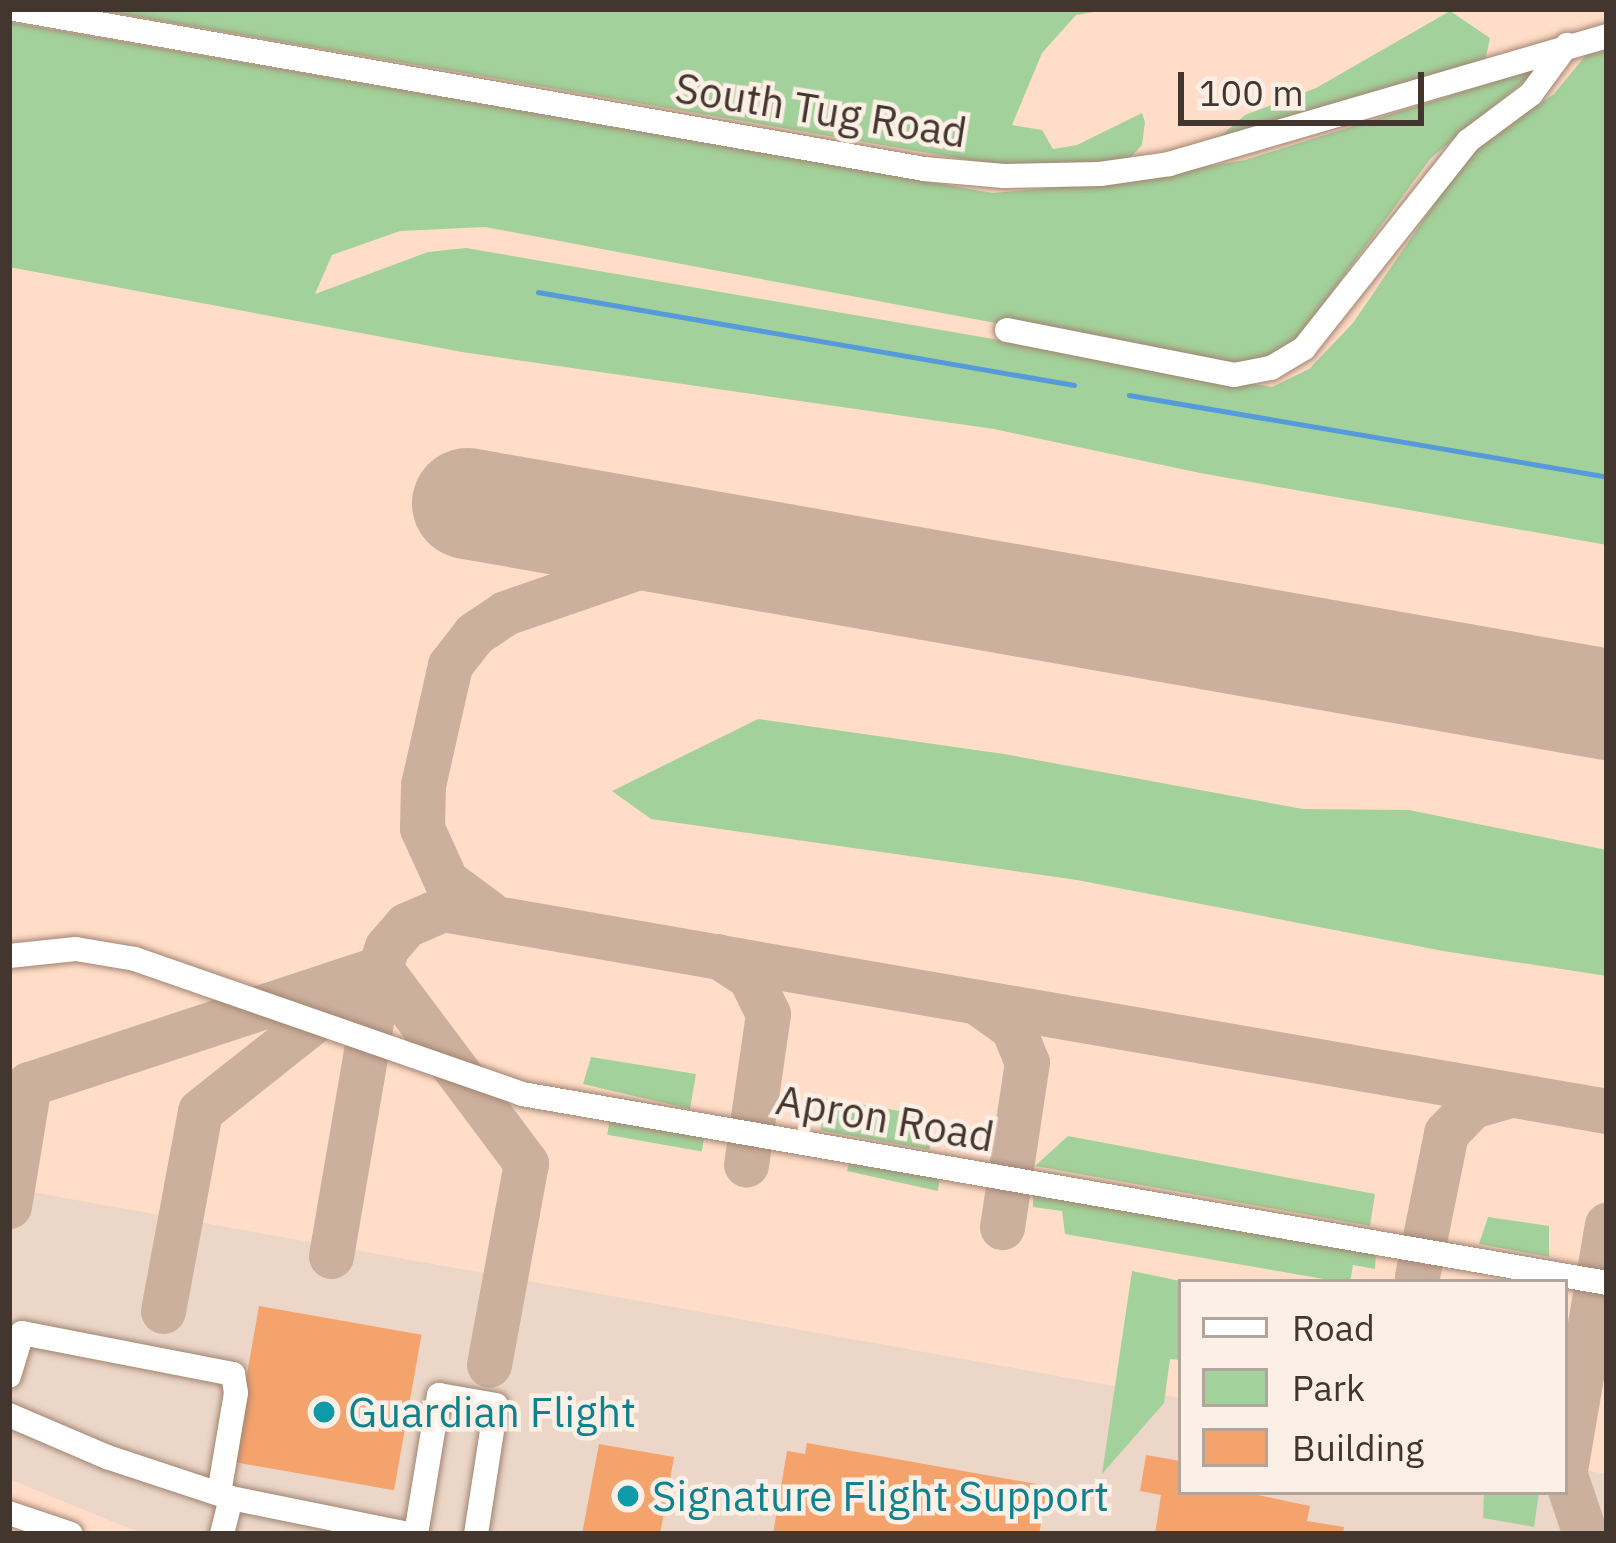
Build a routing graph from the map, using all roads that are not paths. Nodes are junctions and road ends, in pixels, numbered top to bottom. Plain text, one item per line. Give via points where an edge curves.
1 (14, 9) edge
2 (1607, 36) edge
3 (1567, 45) junction
4 (1007, 330) dead end
5 (9, 956) edge
6 (1607, 1283) edge
7 (9, 1376) edge
8 (9, 1415) edge
9 (225, 1496) junction
10 (9, 1513) edge
11 (71, 1534) edge
12 (222, 1534) edge
13 (412, 1534) edge
14 (476, 1534) edge

1 - 3 street, South Tug Road via 924,169 1004,176 1169,164
2 - 3 street, South Tug Road
3 - 4 street via 1531,94 1468,141 1304,348 1271,368 1234,375
5 - 6 street, Apron Road via 88,950 166,969 522,1094
7 - 9 street via 22,1334 233,1374
8 - 9 street
9 - 12 street
9 - 13 street
10 - 11 street
13 - 14 street via 439,1395 496,1405

